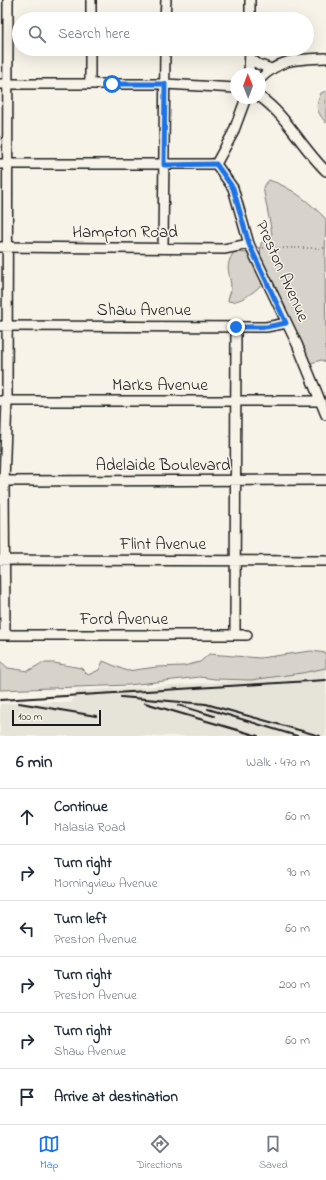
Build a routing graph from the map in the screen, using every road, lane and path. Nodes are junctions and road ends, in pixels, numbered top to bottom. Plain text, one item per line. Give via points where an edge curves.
1 (8, 0) edge
2 (91, 0) edge
3 (166, 0) edge
4 (250, 0) edge
5 (0, 9) edge
6 (90, 12) edge
7 (165, 12) edge
8 (250, 12) edge
9 (90, 56) edge
10 (165, 56) edge
11 (250, 56) edge
12 (252, 56) edge
13 (326, 58) edge
14 (250, 68) edge
15 (271, 69) junction
16 (266, 74) edge
17 (90, 83) junction
18 (4, 84) edge
19 (165, 84) junction
20 (230, 88) edge
21 (266, 101) edge
22 (244, 104) edge
23 (4, 164) edge
24 (216, 164) junction
25 (164, 165) junction
26 (326, 171) edge
27 (250, 246) junction
28 (4, 247) edge
29 (163, 248) junction
30 (326, 248) edge
31 (286, 323) junction
32 (3, 326) edge
33 (236, 327) junction
34 (3, 401) edge
35 (235, 401) junction
36 (320, 401) junction
37 (326, 415) edge
38 (326, 480) edge
39 (2, 481) edge
40 (235, 481) junction
41 (3, 560) edge
42 (235, 560) junction
43 (326, 561) edge
44 (3, 635) edge
45 (235, 635) junction
46 (247, 635) dead end

1 - 5 street
1 - 18 street
2 - 6 street
3 - 7 street
4 - 8 street
9 - 17 street
10 - 19 street
11 - 14 street
12 - 15 street via 258,64
13 - 15 street via 292,59
15 - 16 street
17 - 18 street
17 - 19 street
18 - 23 street
19 - 20 street
19 - 25 street
21 - 26 street via 274,106
22 - 24 street via 233,133
23 - 25 street
23 - 28 street
24 - 25 street
24 - 27 street, Preston Avenue via 233,188
25 - 29 street
27 - 29 street, Hampton Road
27 - 30 path
27 - 31 street, Preston Avenue
28 - 29 street, Hampton Road
28 - 32 street
31 - 33 street, Shaw Avenue via 271,327
31 - 36 street, Preston Avenue
32 - 33 street, Shaw Avenue
32 - 34 street
33 - 35 street
34 - 35 street, Marks Avenue
34 - 39 street
35 - 36 street, Marks Avenue
35 - 40 street
36 - 37 street, Preston Avenue
38 - 40 street, Adelaide Boulevard
39 - 40 street, Adelaide Boulevard
39 - 41 street
40 - 42 street
41 - 42 street, Flint Avenue
41 - 44 street
42 - 43 street, Flint Avenue
42 - 45 street
44 - 45 street, Ford Avenue
45 - 46 street, Ford Avenue

